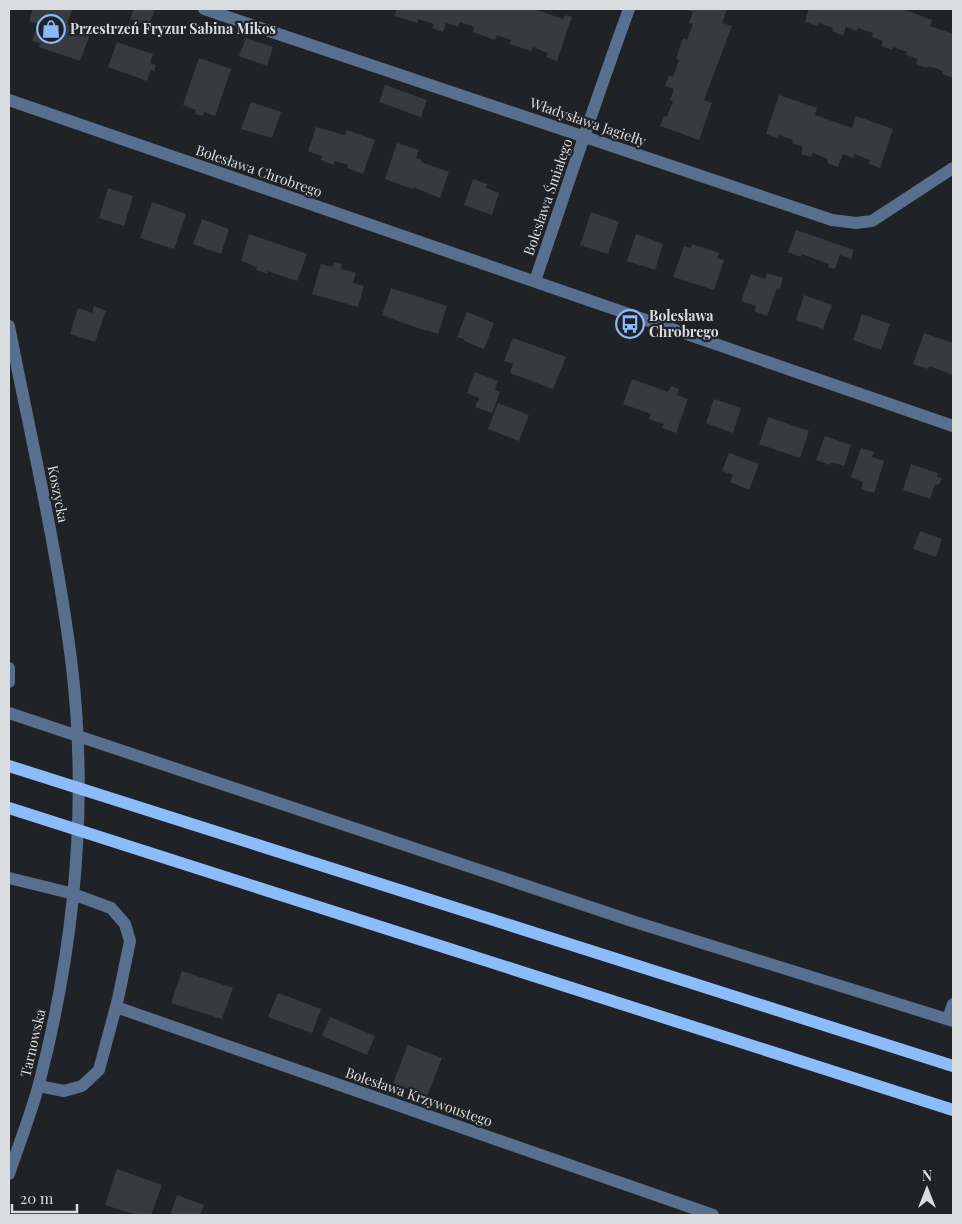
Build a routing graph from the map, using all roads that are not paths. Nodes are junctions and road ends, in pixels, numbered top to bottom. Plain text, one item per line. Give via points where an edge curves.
1 (204, 9) edge
2 (629, 9) edge
3 (9, 100) edge
4 (585, 137) junction
5 (953, 168) edge
6 (535, 281) junction
7 (9, 326) edge
8 (953, 426) edge
9 (9, 668) edge
10 (9, 682) edge
11 (9, 713) edge
12 (9, 766) edge
13 (9, 808) edge
14 (9, 878) edge
15 (67, 945) joint
16 (953, 1004) edge
17 (116, 1007) junction
18 (951, 1020) edge
19 (953, 1066) edge
20 (38, 1086) junction
21 (953, 1110) edge
22 (9, 1174) edge
23 (713, 1215) edge

1 - 4 street, Władysława Jagiełły
2 - 4 street, Bolesława Śmiałego
3 - 6 street, Bolesława Chrobrego
4 - 5 street, Władysława Jagiełły via 832,220 856,224 872,221
4 - 6 street, Bolesława Śmiałego
6 - 8 street, Bolesława Chrobrego
7 - 15 street, Koszycka via 57,567 72,668 76,847
9 - 10 street
11 - 18 street via 635,922
12 - 19 main road
13 - 21 main road
14 - 17 street via 70,893 111,908 125,924 130,941
15 - 20 street, Tarnowska via 57,1008
16 - 18 street
17 - 20 street via 99,1070 82,1086 64,1091
17 - 23 street, Bolesława Krzywoustego
20 - 22 street, Tarnowska

